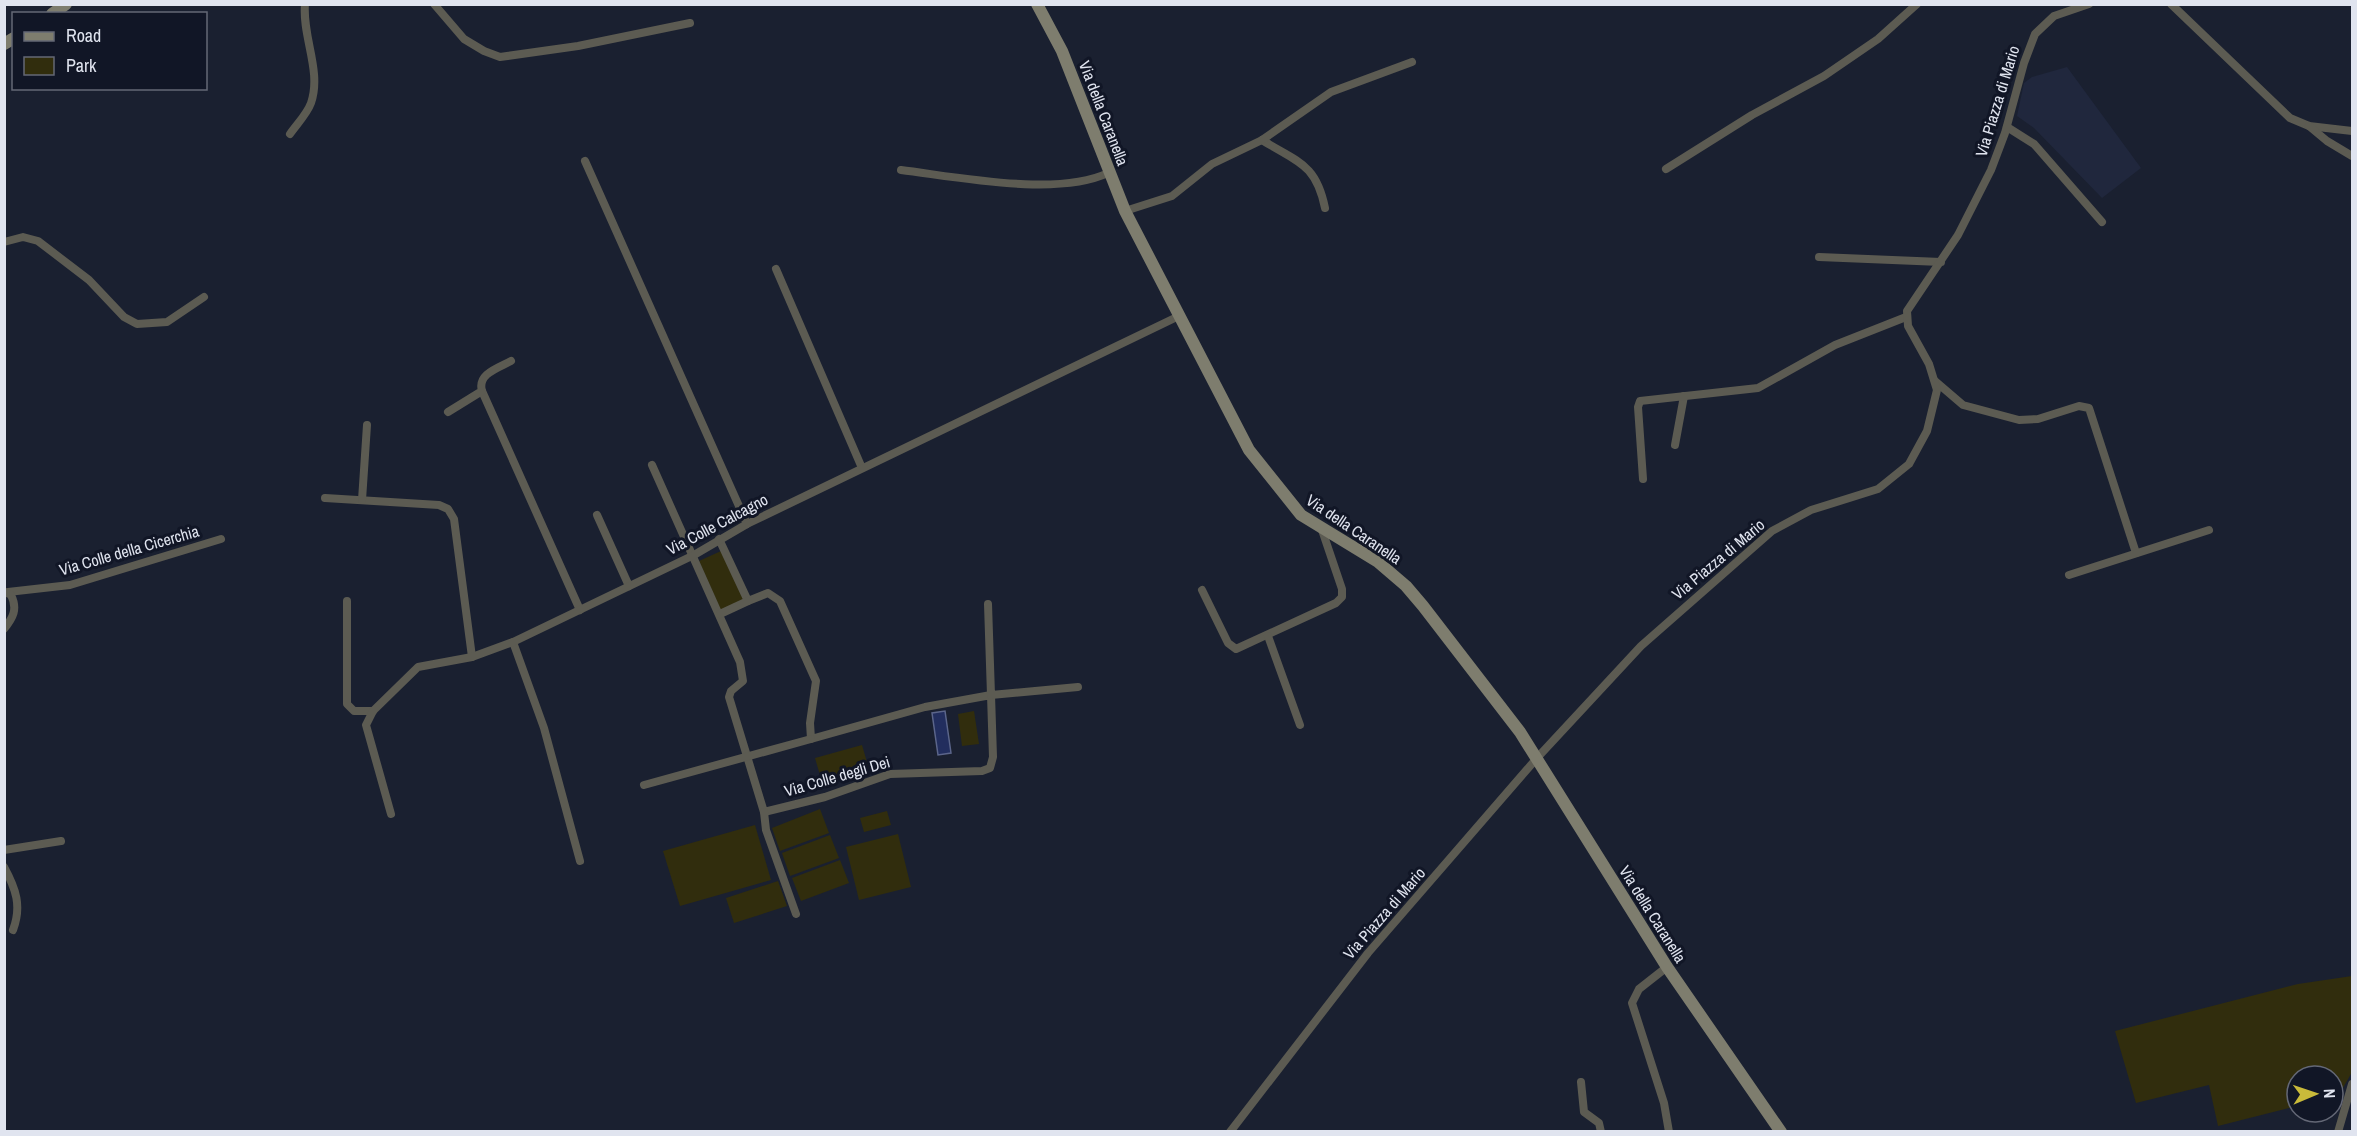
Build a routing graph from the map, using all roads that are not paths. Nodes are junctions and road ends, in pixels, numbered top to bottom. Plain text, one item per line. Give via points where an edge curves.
1 (305, 4) edge
2 (434, 4) edge
3 (1037, 4) edge
4 (1917, 4) edge
5 (2089, 4) edge
6 (2171, 4) edge
7 (690, 23) dead end
8 (1412, 62) dead end
9 (2309, 126) junction
10 (2007, 127) junction
11 (2352, 131) edge
12 (290, 134) dead end
13 (1262, 140) junction
14 (2352, 156) edge
15 (585, 161) dead end
16 (901, 170) dead end
17 (1666, 170) dead end
18 (1108, 172) junction
19 (1325, 208) dead end
20 (1125, 211) junction
21 (2102, 222) dead end
22 (4, 242) edge
23 (1819, 257) dead end
24 (1941, 262) junction
25 (776, 269) dead end
26 (204, 297) dead end
27 (1179, 316) junction
28 (1906, 317) junction
29 (511, 361) dead end
30 (1935, 381) junction
31 (482, 391) junction
32 (1684, 396) junction
33 (448, 412) dead end
34 (367, 425) dead end
35 (1675, 445) dead end
36 (652, 465) dead end
37 (862, 468) junction
38 (1643, 479) dead end
39 (325, 498) dead end
40 (362, 500) junction
41 (597, 515) dead end
42 (747, 524) junction
43 (1322, 530) junction
44 (2209, 530) dead end
45 (221, 539) dead end
46 (719, 539) junction
47 (2136, 553) junction
48 (694, 555) junction
49 (2069, 575) dead end
50 (629, 586) junction
51 (1202, 590) dead end
52 (6, 592) edge
53 (748, 601) junction
54 (346, 602) dead end
55 (988, 604) dead end
56 (580, 610) junction
57 (720, 614) junction
58 (4, 629) edge
59 (1268, 636) junction
60 (513, 642) junction
61 (472, 657) junction
62 (1078, 687) dead end
63 (991, 695) junction
64 (373, 711) junction
65 (1300, 726) dead end
66 (811, 739) junction
67 (748, 758) junction
68 (1537, 758) junction
69 (644, 785) dead end
70 (764, 812) junction
71 (391, 814) dead end
72 (61, 841) dead end
73 (4, 850) edge
74 (580, 861) dead end
75 (4, 867) edge
76 (796, 914) dead end
77 (13, 930) dead end
78 (1667, 967) junction
79 (1581, 1082) dead end
80 (2352, 1084) edge
81 (1230, 1131) edge
82 (1601, 1131) edge
83 (1669, 1131) edge
84 (1781, 1131) edge
85 (2338, 1131) edge

1 - 12 street via 313,93 309,108
2 - 7 street via 464,39 500,57
3 - 18 main road, Via della Caranella via 1067,61
4 - 17 street via 1881,36 1824,76
5 - 10 street, Via Piazza di Mario via 2058,14 2037,31 2025,58
6 - 9 street via 2278,107
8 - 13 street via 1331,92
9 - 11 street
9 - 14 street
10 - 21 street via 2034,144
10 - 24 street, Via Piazza di Mario via 1973,207
13 - 19 street via 1313,173
13 - 20 street via 1217,161 1172,196
15 - 42 street
16 - 18 street via 1048,184 1074,182
18 - 20 main road, Via della Caranella
20 - 27 main road, Via della Caranella
22 - 26 street via 20,237 39,241 89,280 124,317 137,324 167,322
23 - 24 street
24 - 28 street, Via Piazza di Mario via 1914,298
25 - 37 street
27 - 37 street, Via Colle Calcagno
27 - 43 main road, Via della Caranella via 1254,458 1293,507
28 - 30 street, Via Piazza di Mario
28 - 32 street via 1828,348 1762,386
29 - 31 street via 482,378
30 - 47 street via 1966,407 2019,420 2079,406 2089,408
30 - 68 street, Via Piazza di Mario via 1936,398 1927,431 1915,456 1901,472 1874,491 1805,513 1760,540 1641,646
31 - 33 street
31 - 56 street
32 - 35 street
32 - 38 street via 1639,402
34 - 40 street
36 - 48 street
37 - 42 street, Via Colle Calcagno
39 - 40 street
40 - 61 street via 439,505 450,511
41 - 50 street
42 - 46 street, Via Colle Calcagno
43 - 59 street via 1342,590 1340,600
43 - 68 main road, Via della Caranella via 1365,553 1407,586
44 - 47 street
45 - 52 street, Via Colle della Cicerchia via 70,585
46 - 48 street, Via Colle Calcagno
46 - 53 street
47 - 49 street
48 - 50 street, Via Colle Calcagno
48 - 57 street
50 - 56 street, Via Colle Calcagno
51 - 59 street via 1233,649
52 - 58 street, Via Colle della Cicerchia via 14,602 14,611
53 - 57 street
53 - 66 street via 768,593 780,600 816,681
54 - 64 street via 347,704 354,711
55 - 63 street, Via Colle degli Dei
56 - 60 street, Via Colle Calcagno
57 - 67 street via 743,673 742,683 729,697
59 - 65 street
60 - 61 street, Via Colle Calcagno
60 - 74 street via 544,728
61 - 64 street, Via Colle Calcagno via 416,668
62 - 63 street
63 - 66 street via 925,707
63 - 70 street, Via Colle degli Dei via 993,760 986,770 890,774 825,797
64 - 71 street via 366,732
66 - 67 street
67 - 69 street
67 - 70 street
68 - 78 main road, Via della Caranella
68 - 81 street, Via Piazza di Mario via 1348,977
70 - 76 street via 766,831
72 - 73 street
75 - 77 street via 18,900
78 - 83 street via 1639,989 1632,1003
78 - 84 main road, Via della Caranella
79 - 82 street via 1584,1112 1599,1123
80 - 85 street

